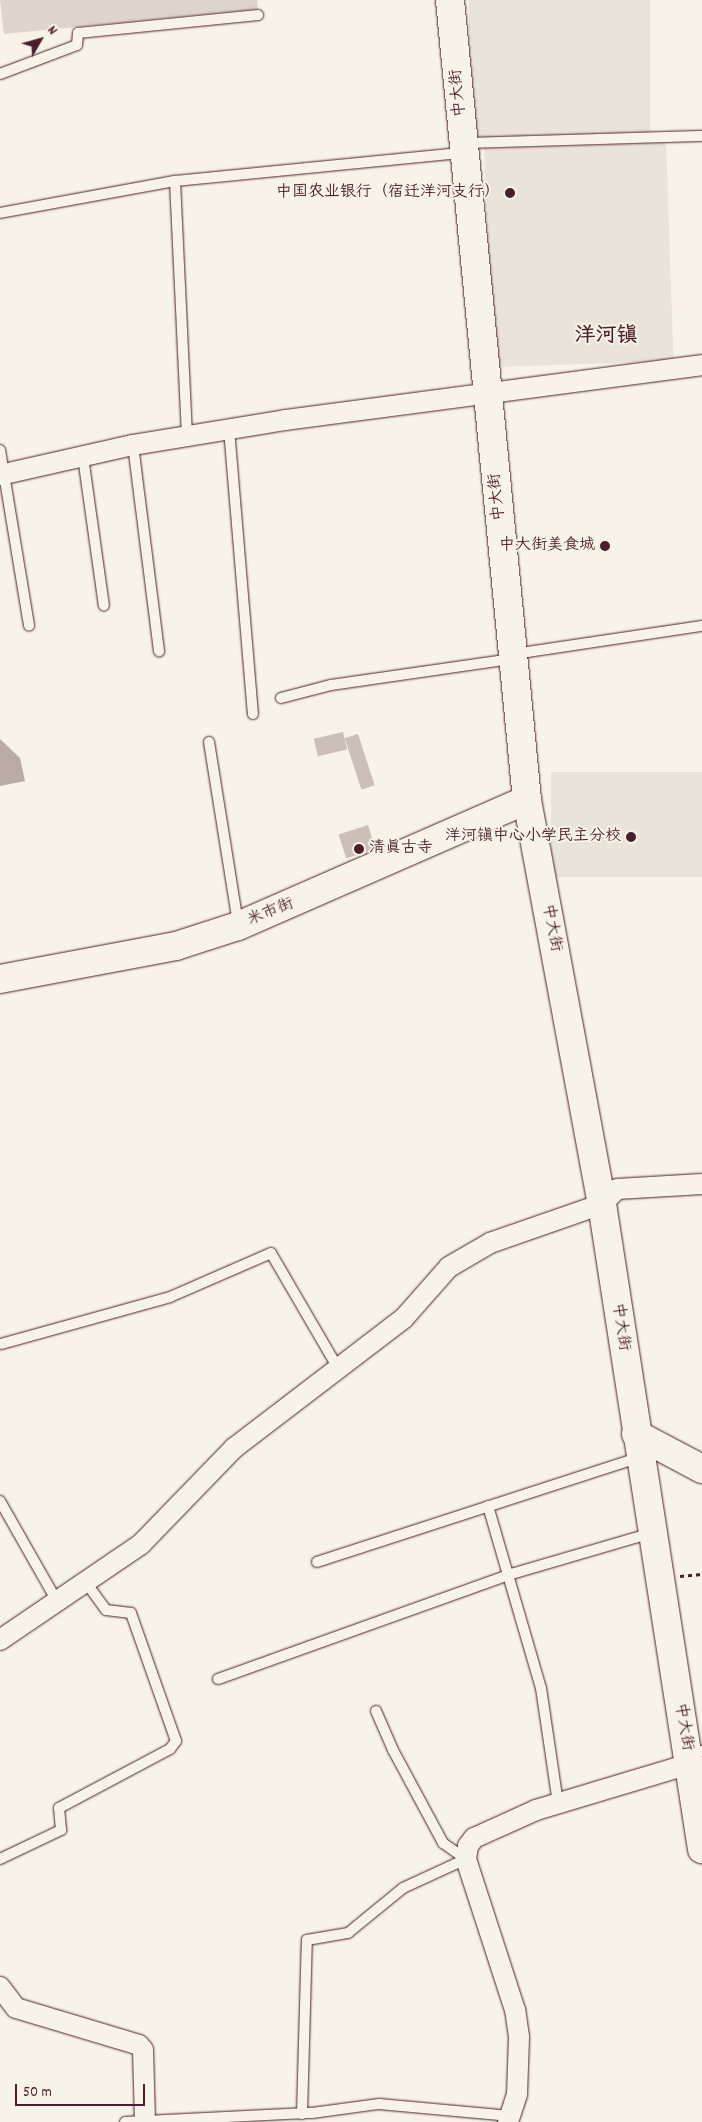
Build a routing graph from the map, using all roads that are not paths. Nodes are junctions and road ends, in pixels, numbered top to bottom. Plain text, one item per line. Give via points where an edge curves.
1 (450, 0) edge
2 (258, 15) dead end
3 (0, 74) edge
4 (702, 136) edge
5 (464, 148) junction
6 (175, 181) junction
7 (0, 213) edge
8 (702, 365) edge
9 (487, 391) junction
10 (229, 429) junction
11 (187, 436) junction
12 (133, 445) junction
13 (0, 450) edge
14 (83, 457) junction
15 (2, 475) edge
16 (104, 606) dead end
17 (29, 626) dead end
18 (702, 626) edge
19 (159, 651) dead end
20 (513, 656) junction
21 (281, 698) dead end
22 (253, 714) dead end
23 (209, 742) dead end
24 (527, 800) junction
25 (238, 926) junction
26 (0, 979) edge
27 (702, 1184) edge
28 (602, 1204) junction
29 (1, 1344) edge
30 (338, 1368) junction
31 (638, 1446) junction
32 (701, 1467) edge
33 (0, 1501) edge
34 (488, 1506) junction
35 (653, 1533) junction
36 (317, 1562) dead end
37 (508, 1575) junction
38 (87, 1584) junction
39 (58, 1603) junction
40 (0, 1640) edge
41 (218, 1678) dead end
42 (376, 1711) dead end
43 (697, 1756) edge
44 (558, 1803) junction
45 (702, 1849) edge
46 (0, 1859) edge
47 (466, 1859) junction
48 (0, 1987) edge
49 (302, 2114) junction
50 (508, 2119) edge
51 (125, 2122) edge
52 (145, 2122) edge

1 - 5 street, 中大街
2 - 3 lane via 78,33 77,46
4 - 5 lane
5 - 6 lane
5 - 9 street, 中大街
6 - 7 lane
6 - 11 lane
8 - 9 street
9 - 10 street
9 - 20 street, 中大街
10 - 11 street
10 - 22 lane
11 - 12 street
12 - 14 street
12 - 19 lane
13 - 15 lane
14 - 15 street
14 - 16 lane
15 - 17 lane
18 - 20 lane
20 - 21 lane via 331,685
20 - 24 street, 中大街
23 - 25 lane
24 - 25 street, 米市街
24 - 28 street, 中大街
25 - 26 street, 米市街 via 176,946
27 - 28 street via 617,1189
28 - 30 street via 490,1244 449,1267 404,1318
28 - 31 street, 中大街
29 - 30 lane via 170,1297 271,1253
30 - 38 street via 234,1448 141,1544
31 - 32 street
31 - 34 lane
31 - 35 street, 中大街
33 - 39 lane
34 - 36 lane
34 - 37 lane
35 - 37 lane
35 - 43 street, 中大街
37 - 41 lane
37 - 44 lane via 541,1688
38 - 39 street
38 - 46 lane via 106,1610 130,1613 176,1741 170,1749 59,1808 62,1830
39 - 40 street
42 - 47 lane via 392,1750 444,1843
43 - 44 street
43 - 45 street, 中大街
44 - 47 street via 474,1838
47 - 49 lane via 403,1888 348,1933 307,1940
47 - 50 street via 515,2010 519,2073
48 - 52 street via 16,2008 138,2045 143,2050
49 - 50 lane via 379,2104
49 - 52 lane
51 - 52 lane

